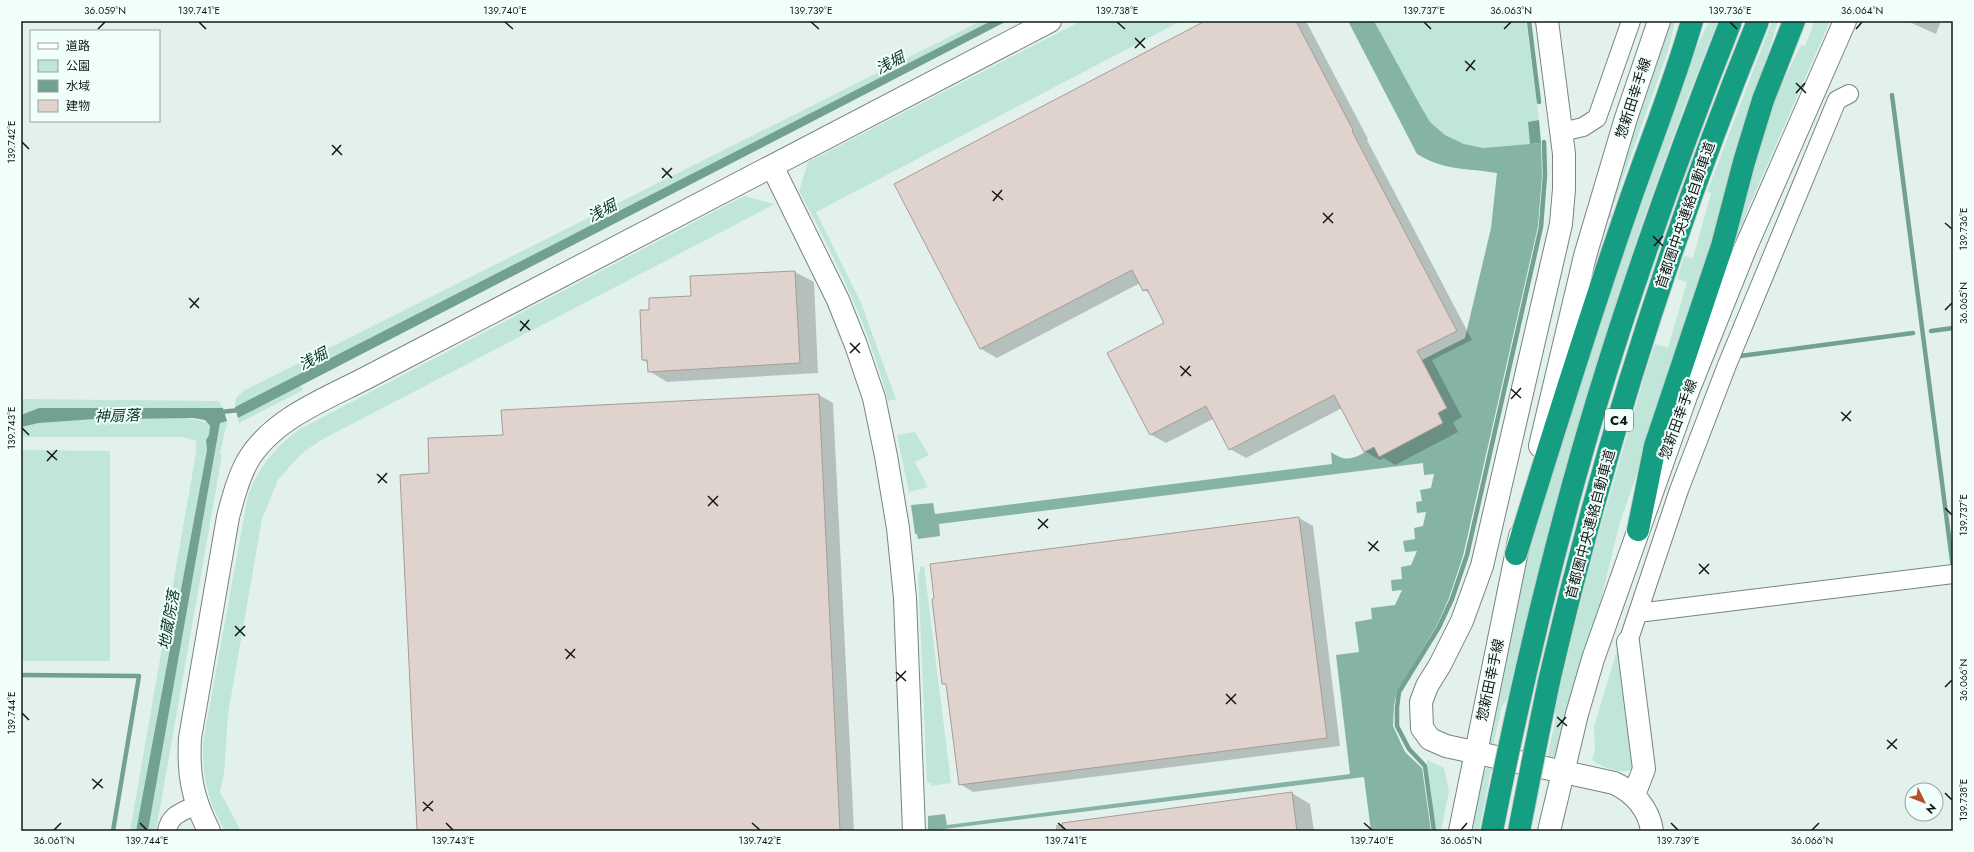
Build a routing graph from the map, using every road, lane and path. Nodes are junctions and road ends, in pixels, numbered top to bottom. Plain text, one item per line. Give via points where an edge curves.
1 (1050, 21) edge
2 (1547, 21) edge
3 (1631, 21) edge
4 (1659, 21) edge
5 (1692, 21) edge
6 (1731, 21) edge
7 (1758, 21) edge
8 (1794, 21) edge
9 (1845, 21) edge
10 (1849, 94) dead end
11 (1562, 132) junction
12 (772, 166) junction
13 (1638, 530) junction
14 (1516, 554) junction
15 (1953, 574) edge
16 (1638, 613) junction
17 (1628, 642) joint
18 (1475, 752) junction
19 (1563, 771) junction
20 (1634, 795) junction
21 (198, 804) junction
22 (167, 831) edge
23 (209, 831) edge
24 (914, 831) edge
25 (1460, 831) edge
26 (1492, 831) edge
27 (1519, 831) edge
28 (1549, 831) edge
29 (1652, 831) edge

1 - 12 street
2 - 11 street
3 - 11 street via 1597,118 1583,127
4 - 14 street, 惣新田幸手線 via 1626,118 1585,256
5 - 14 highway via 1679,67 1625,214 1568,384
6 - 26 highway, 首都圏中央連絡自動車道 / C4, bridge via 1654,225 1598,398 1550,569 1516,713
7 - 27 highway, 首都圏中央連絡自動車道 / C4, bridge via 1724,104 1677,236 1629,384 1550,677
8 - 13 highway via 1763,100 1722,246 1655,446
9 - 13 street, 惣新田幸手線 via 1736,271 1686,396
10 - 16 street via 1837,100 1749,310 1679,490
11 - 18 street via 1564,189 1561,224 1482,566 1462,621 1421,702 1422,728 1430,739 1446,746
12 - 21 street via 298,414 280,426 262,444 248,461 238,482 228,517 190,738 191,784
12 - 24 street via 841,306 874,398 885,449 898,528 905,598
13 - 19 street, 惣新田幸手線 via 1593,659
14 - 18 street, 惣新田幸手線
15 - 16 street
16 - 17 street
17 - 20 street via 1644,769
18 - 19 street
18 - 25 street, 惣新田幸手線
19 - 20 street via 1614,783
19 - 28 street, 惣新田幸手線
20 - 29 street via 1644,809
21 - 22 street via 177,813 168,825
21 - 23 street

